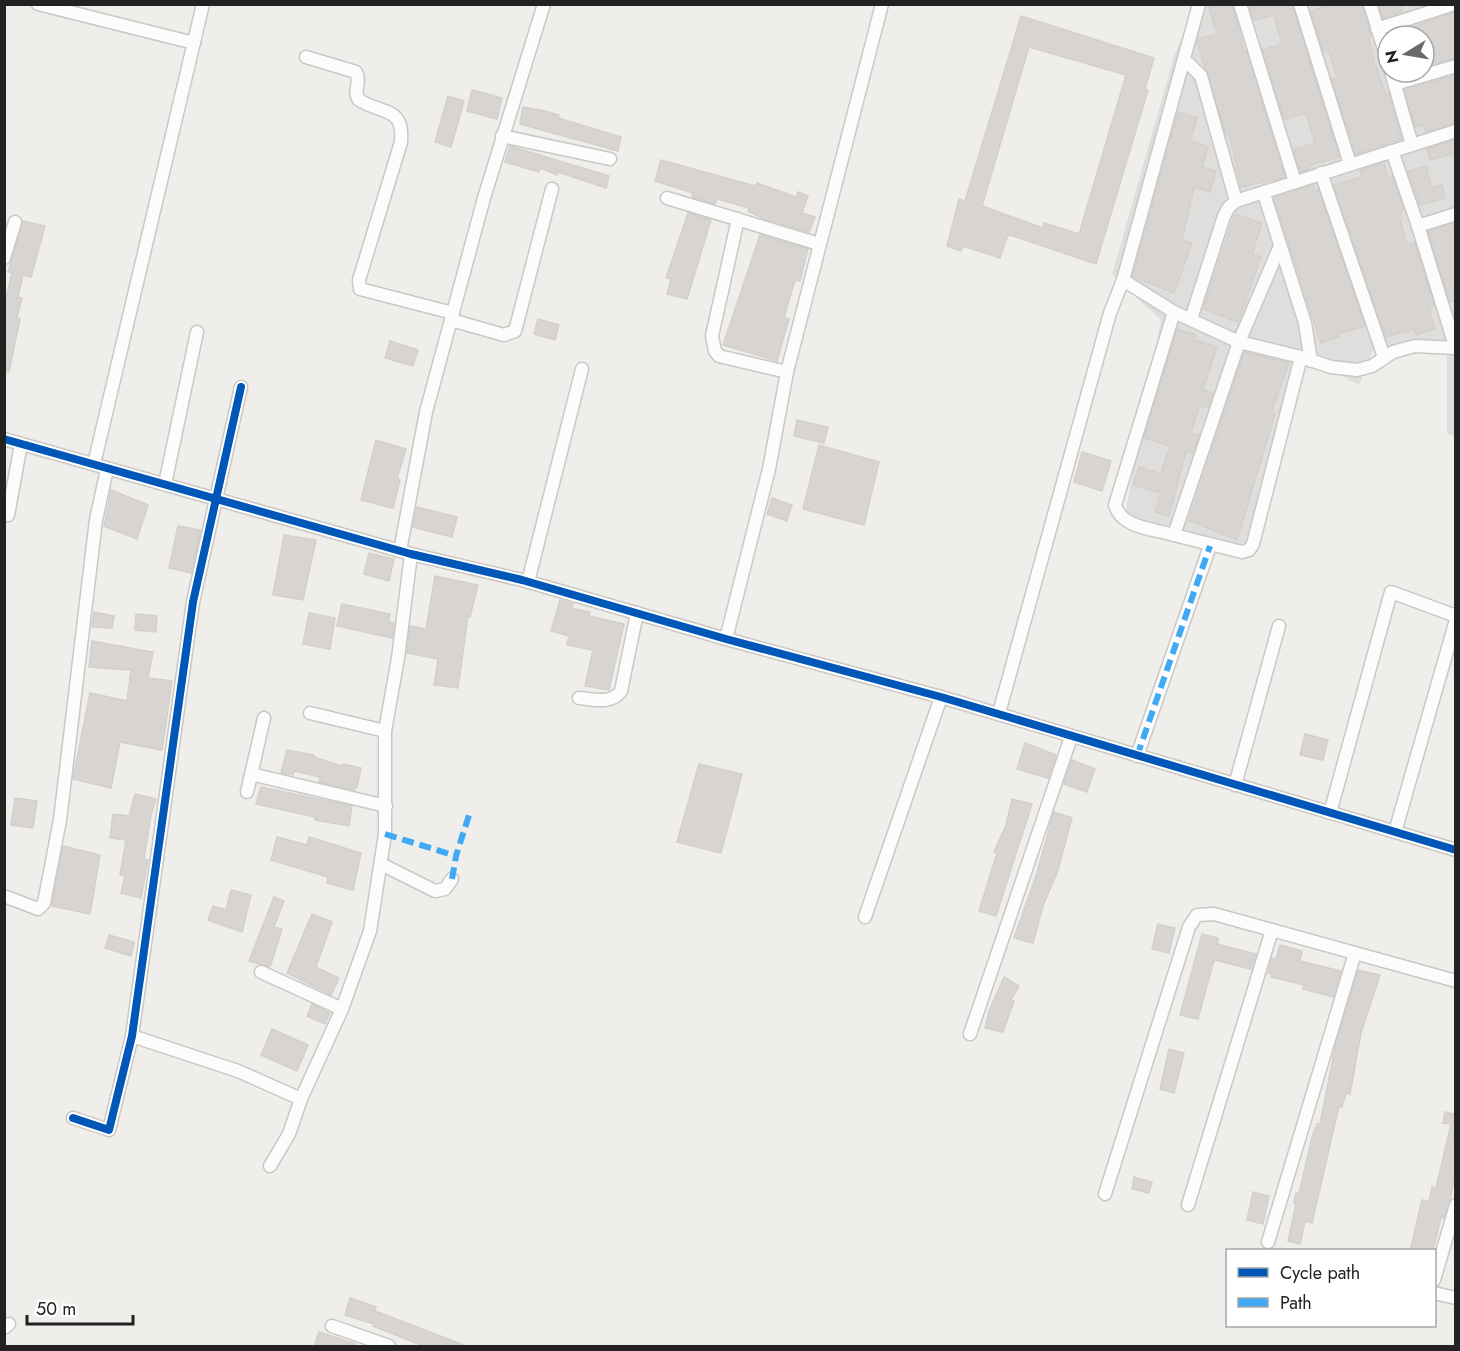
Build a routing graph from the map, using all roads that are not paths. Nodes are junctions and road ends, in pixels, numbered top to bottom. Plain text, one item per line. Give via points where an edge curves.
1 (38, 4) edge
2 (203, 4) edge
3 (544, 4) edge
4 (882, 4) edge
5 (1199, 4) edge
6 (1240, 4) edge
7 (1300, 4) edge
8 (1370, 4) edge
9 (1454, 4) edge
10 (1392, 24) edge
11 (1376, 25) edge
12 (194, 43) junction
13 (306, 57) dead end
14 (1183, 64) junction
15 (1455, 66) edge
16 (1436, 70) edge
17 (1395, 84) edge
18 (1455, 131) edge
19 (502, 136) junction
20 (1412, 146) junction
21 (1392, 152) junction
22 (610, 159) dead end
23 (1350, 164) junction
24 (1321, 173) junction
25 (1295, 182) junction
26 (552, 189) dead end
27 (1264, 194) junction
28 (667, 198) dead end
29 (1236, 201) junction
30 (1455, 214) edge
31 (738, 219) junction
32 (15, 222) dead end
33 (1418, 226) junction
34 (819, 244) junction
35 (1280, 246) junction
36 (4, 258) edge
37 (1123, 280) junction
38 (1174, 312) junction
39 (452, 316) junction
40 (1191, 319) junction
41 (197, 332) dead end
42 (1239, 342) junction
43 (1455, 349) edge
44 (1384, 357) junction
45 (1306, 359) junction
46 (582, 369) dead end
47 (787, 372) junction
48 (241, 387) dead end
49 (4, 439) edge
50 (21, 444) junction
51 (94, 464) junction
52 (107, 469) junction
53 (165, 484) junction
54 (216, 498) junction
55 (8, 515) dead end
56 (1174, 535) junction
57 (1210, 546) junction
58 (405, 552) junction
59 (528, 582) junction
60 (637, 613) junction
61 (1455, 618) edge
62 (1279, 626) dead end
63 (726, 639) junction
64 (941, 697) junction
65 (579, 698) dead end
66 (310, 713) dead end
67 (999, 713) junction
68 (264, 718) dead end
69 (385, 730) junction
70 (1071, 737) junction
71 (1137, 756) junction
72 (251, 774) junction
73 (1235, 785) junction
74 (247, 792) dead end
75 (386, 806) junction
76 (1329, 813) junction
77 (1395, 832) junction
78 (1455, 850) edge
79 (381, 864) junction
80 (452, 879) dead end
81 (4, 896) edge
82 (865, 917) dead end
83 (1272, 930) junction
84 (1355, 953) junction
85 (261, 972) dead end
86 (1455, 981) edge
87 (342, 1009) junction
88 (970, 1034) dead end
89 (132, 1036) junction
90 (301, 1099) junction
91 (73, 1118) dead end
92 (270, 1166) dead end
93 (1105, 1194) dead end
94 (1188, 1205) dead end
95 (1455, 1205) edge
96 (1268, 1242) dead end
97 (1436, 1273) edge
98 (1436, 1293) edge
99 (1455, 1298) edge
100 (333, 1326) dead end
101 (389, 1347) edge

1 - 12 street
2 - 12 street
3 - 19 street
4 - 34 street
5 - 14 street
6 - 25 street
7 - 23 street
8 - 11 street
9 - 10 street
12 - 51 street
13 - 39 street via 356,72 358,100 397,116 401,123 401,142 359,280 360,289
14 - 29 street via 1189,64 1201,76
14 - 37 street
15 - 16 street
17 - 20 street
18 - 20 street
19 - 22 street
19 - 39 street
20 - 21 street
21 - 23 street
21 - 33 street
23 - 24 street
24 - 25 street
24 - 44 street
25 - 27 street
26 - 39 street via 515,332 504,335
27 - 29 street
27 - 35 street
28 - 31 street
29 - 40 street via 1224,216
30 - 33 street
31 - 34 street
31 - 47 street via 712,336 715,351 720,356
32 - 36 street
33 - 43 street
34 - 47 street
35 - 42 street
35 - 45 street via 1305,323
37 - 38 street
37 - 67 street via 1110,313
38 - 40 street
38 - 56 street via 1115,505 1125,521
39 - 58 street via 426,412
40 - 42 street
41 - 53 street
42 - 45 street
42 - 56 street
43 - 44 street via 1414,346
44 - 45 street via 1357,370
45 - 57 street via 1253,544 1242,552
46 - 59 street
47 - 63 street via 769,469
48 - 54 street
49 - 50 street
50 - 51 street
50 - 55 street
51 - 52 street
52 - 53 street
52 - 81 street via 93,543 60,819 44,903 39,909
53 - 54 street
54 - 58 street
54 - 89 street via 194,602
56 - 57 street
57 - 71 street
58 - 59 street
58 - 69 street via 398,658
59 - 60 street
60 - 63 street
60 - 65 street via 621,691 605,700
61 - 76 street via 1391,592
61 - 77 street
62 - 73 street
63 - 64 street
64 - 67 street
64 - 82 street
66 - 69 street
67 - 70 street
68 - 72 street
69 - 75 street
70 - 71 street
70 - 88 street
71 - 73 street
72 - 74 street
72 - 75 street
73 - 76 street
75 - 79 street
76 - 77 street
77 - 78 street
79 - 80 street via 435,891 445,889
79 - 87 street via 370,931
83 - 84 street
83 - 93 street via 1205,913 1197,915 1188,927
83 - 94 street
84 - 86 street
84 - 96 street
85 - 87 street
87 - 90 street
89 - 90 street via 238,1071
89 - 91 street via 109,1130
90 - 92 street via 289,1134
95 - 97 street
98 - 99 street
100 - 101 street

